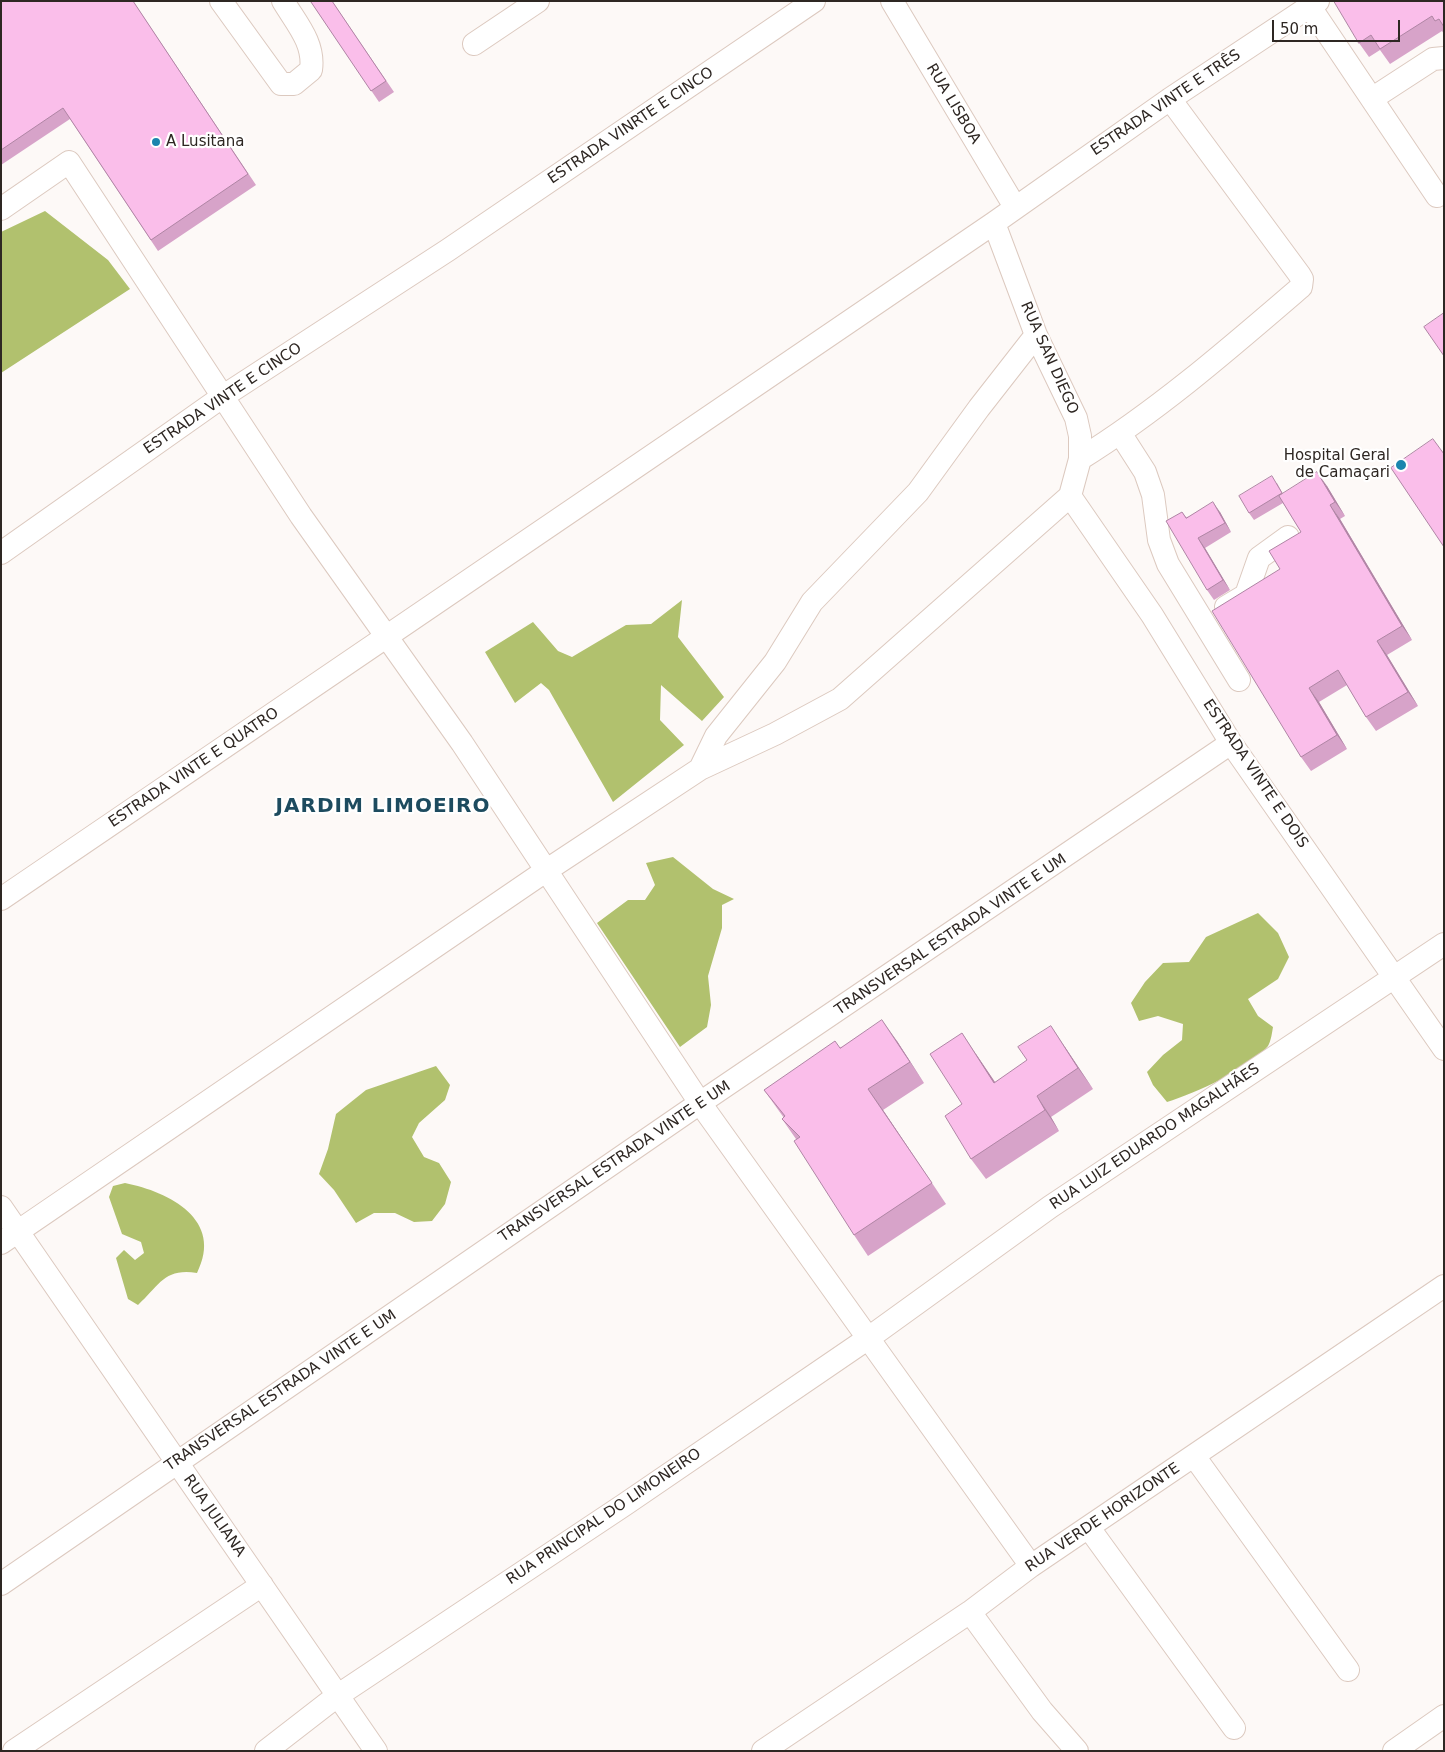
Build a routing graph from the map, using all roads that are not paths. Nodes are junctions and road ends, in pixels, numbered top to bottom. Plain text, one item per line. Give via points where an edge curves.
1 (221, 1) edge
2 (283, 1) edge
3 (538, 1) edge
4 (814, 1) edge
5 (892, 1) edge
6 (1314, 4) edge
7 (474, 44) dead end
8 (1444, 58) edge
9 (1373, 98) junction
10 (1170, 99) junction
11 (1437, 196) dead end
12 (1015, 207) junction
13 (1, 209) edge
14 (994, 223) junction
15 (448, 250) joint
16 (1036, 335) junction
17 (222, 397) junction
18 (1120, 433) junction
19 (1080, 459) junction
20 (1070, 496) junction
21 (1288, 537) edge
22 (1, 553) edge
23 (1204, 621) junction
24 (386, 636) junction
25 (1240, 680) dead end
26 (1231, 743) junction
27 (700, 769) junction
28 (547, 870) junction
29 (1, 899) edge
30 (1444, 944) edge
31 (1394, 976) junction
32 (1444, 1048) edge
33 (700, 1104) junction
34 (1, 1207) edge
35 (10, 1238) edge
36 (1444, 1286) edge
37 (870, 1337) junction
38 (1194, 1456) junction
39 (176, 1463) junction
40 (1089, 1528) junction
41 (1031, 1566) junction
42 (1, 1584) edge
43 (262, 1585) junction
44 (970, 1612) junction
45 (1348, 1670) dead end
46 (337, 1696) junction
47 (1444, 1716) edge
48 (1234, 1728) dead end
49 (14, 1751) edge
50 (266, 1751) edge
51 (376, 1751) edge
52 (763, 1751) edge
53 (1077, 1751) edge
54 (1394, 1751) edge

1 - 2 street via 281,84 294,84 311,70 313,58 308,41
3 - 7 street
4 - 15 street, ESTRADA VINRTE E CINCO
5 - 12 street, RUA LISBOA
6 - 9 street
6 - 10 street, ESTRADA VINTE E TRÊS
8 - 9 street via 1433,59
9 - 11 street
10 - 12 street, ESTRADA VINTE E TRÊS
10 - 18 street via 1299,274 1302,283 1239,340
12 - 14 street, ESTRADA VINTE E TRÊS
13 - 17 street via 69,162
14 - 16 street, RUA SAN DIEGO
14 - 24 street, ESTRADA VINTE E QUATRO
15 - 17 street, ESTRADA VINTE E CINCO
16 - 19 street, RUA SAN DIEGO via 1076,418
16 - 27 street via 918,492 812,602 775,662 716,736
17 - 22 street, ESTRADA VINTE E CINCO
17 - 24 street
18 - 19 street
18 - 23 street via 1150,487 1159,540 1168,564
19 - 20 street, RUA SAN DIEGO
20 - 26 street, ESTRADA VINTE E DOIS via 1152,615
20 - 27 street via 840,699
21 - 23 street via 1259,558 1246,595
23 - 25 street
24 - 28 street
24 - 29 street, ESTRADA VINTE E QUATRO
26 - 31 street, ESTRADA VINTE E DOIS
26 - 33 street, TRANSVERSAL ESTRADA VINTE E UM
27 - 28 street
28 - 33 street
28 - 35 street
30 - 31 street, RUA LUIZ EDUARDO MAGALHÃES
31 - 32 street, ESTRADA VINTE E DOIS
31 - 37 street, RUA LUIZ EDUARDO MAGALHÃES via 1050,1207
33 - 37 street
33 - 39 street, TRANSVERSAL ESTRADA VINTE E UM
34 - 35 street, RUA JULIANA
35 - 39 street, RUA JULIANA
36 - 38 street, RUA VERDE HORIZONTE
37 - 41 street
37 - 46 street, RUA PRINCIPAL DO LIMONEIRO
38 - 40 street, RUA VERDE HORIZONTE
38 - 45 street
39 - 42 street, TRANSVERSAL ESTRADA VINTE E UM
39 - 43 street, RUA JULIANA
40 - 41 street, RUA VERDE HORIZONTE
40 - 48 street
41 - 44 street, RUA VERDE HORIZONTE
43 - 46 street, RUA JULIANA
43 - 49 street
44 - 52 street, RUA VERDE HORIZONTE
44 - 53 street via 1042,1711
46 - 50 street, RUA PRINCIPAL DO LIMONEIRO
46 - 51 street, RUA JULIANA
47 - 54 street

